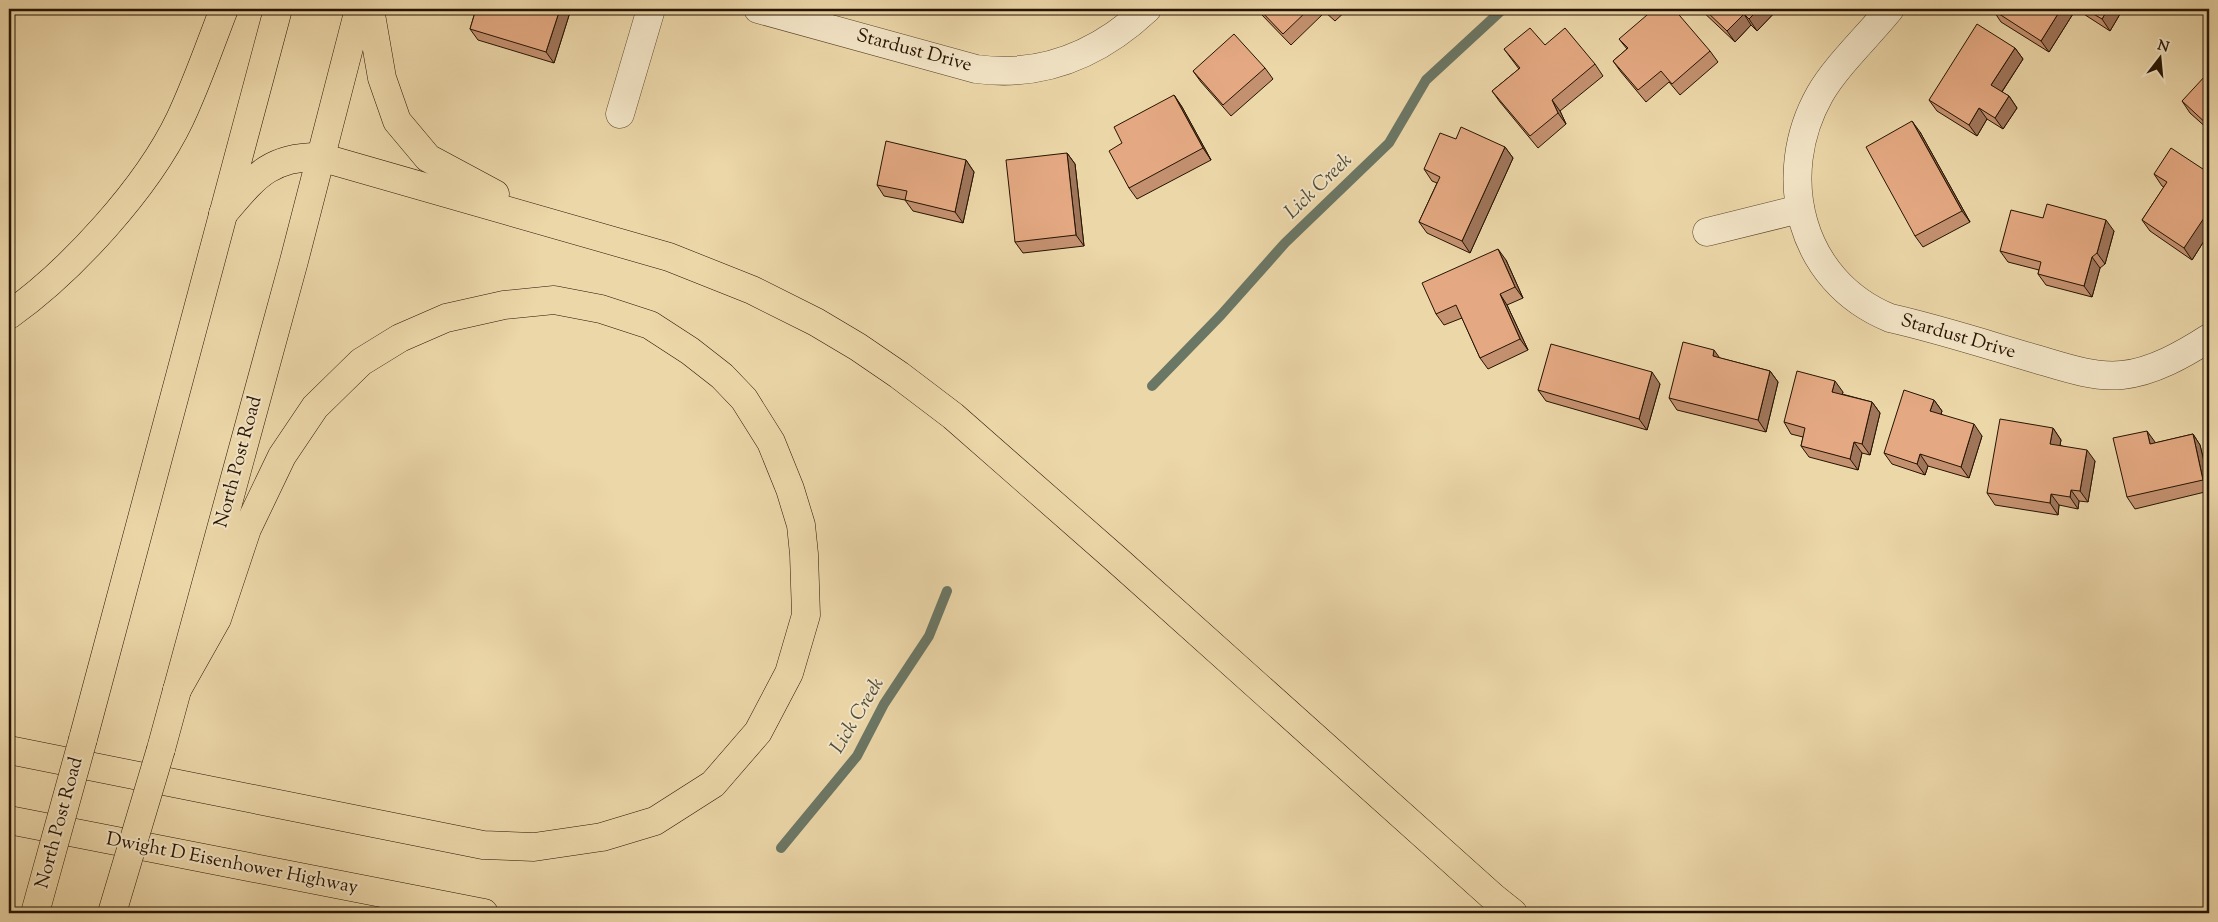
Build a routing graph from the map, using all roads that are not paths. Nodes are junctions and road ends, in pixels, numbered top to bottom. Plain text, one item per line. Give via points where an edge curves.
1 (224, 9) edge
2 (278, 9) edge
3 (359, 9) edge
4 (370, 9) edge
5 (651, 9) edge
6 (758, 9) edge
7 (1147, 9) edge
8 (1890, 9) edge
9 (620, 114) dead end
10 (320, 157) junction
11 (1800, 209) junction
12 (223, 214) junction
13 (543, 220) junction
14 (1707, 232) dead end
15 (9, 315) edge
16 (2209, 338) edge
17 (177, 690) junction
18 (9, 750) edge
19 (9, 820) edge
20 (35, 913) edge
21 (112, 913) edge
22 (484, 913) edge
23 (1513, 913) edge

1 - 15 main road via 180,120 152,165 111,220 81,252 45,287
2 - 12 main road, North Post Road
3 - 10 main road, North Post Road
4 - 13 main road via 382,78 397,121 428,158
5 - 9 street
6 - 7 street, Stardust Drive via 992,72 1016,72 1074,57 1106,41
8 - 11 street, Stardust Drive via 1820,93 1804,134 1799,162
10 - 12 main road via 298,156 266,169
10 - 13 main road
10 - 17 main road, North Post Road
11 - 14 street
11 - 16 street, Stardust Drive via 1814,251 1830,275 1870,308 1890,318 2067,368 2120,376 2145,370
12 - 20 main road, North Post Road, bridge
13 - 23 main road via 669,257 752,290 816,322 893,371 960,423
17 - 18 main road via 217,619 247,530 282,456 315,407 361,362 400,338 446,318 504,305 554,300 601,309 650,325 722,376 744,399 771,442 801,525 806,615 789,673 758,732 713,784 655,822 611,834 534,847 483,845
17 - 21 main road, North Post Road, bridge
19 - 22 main road, Dwight D Eisenhower Highway

